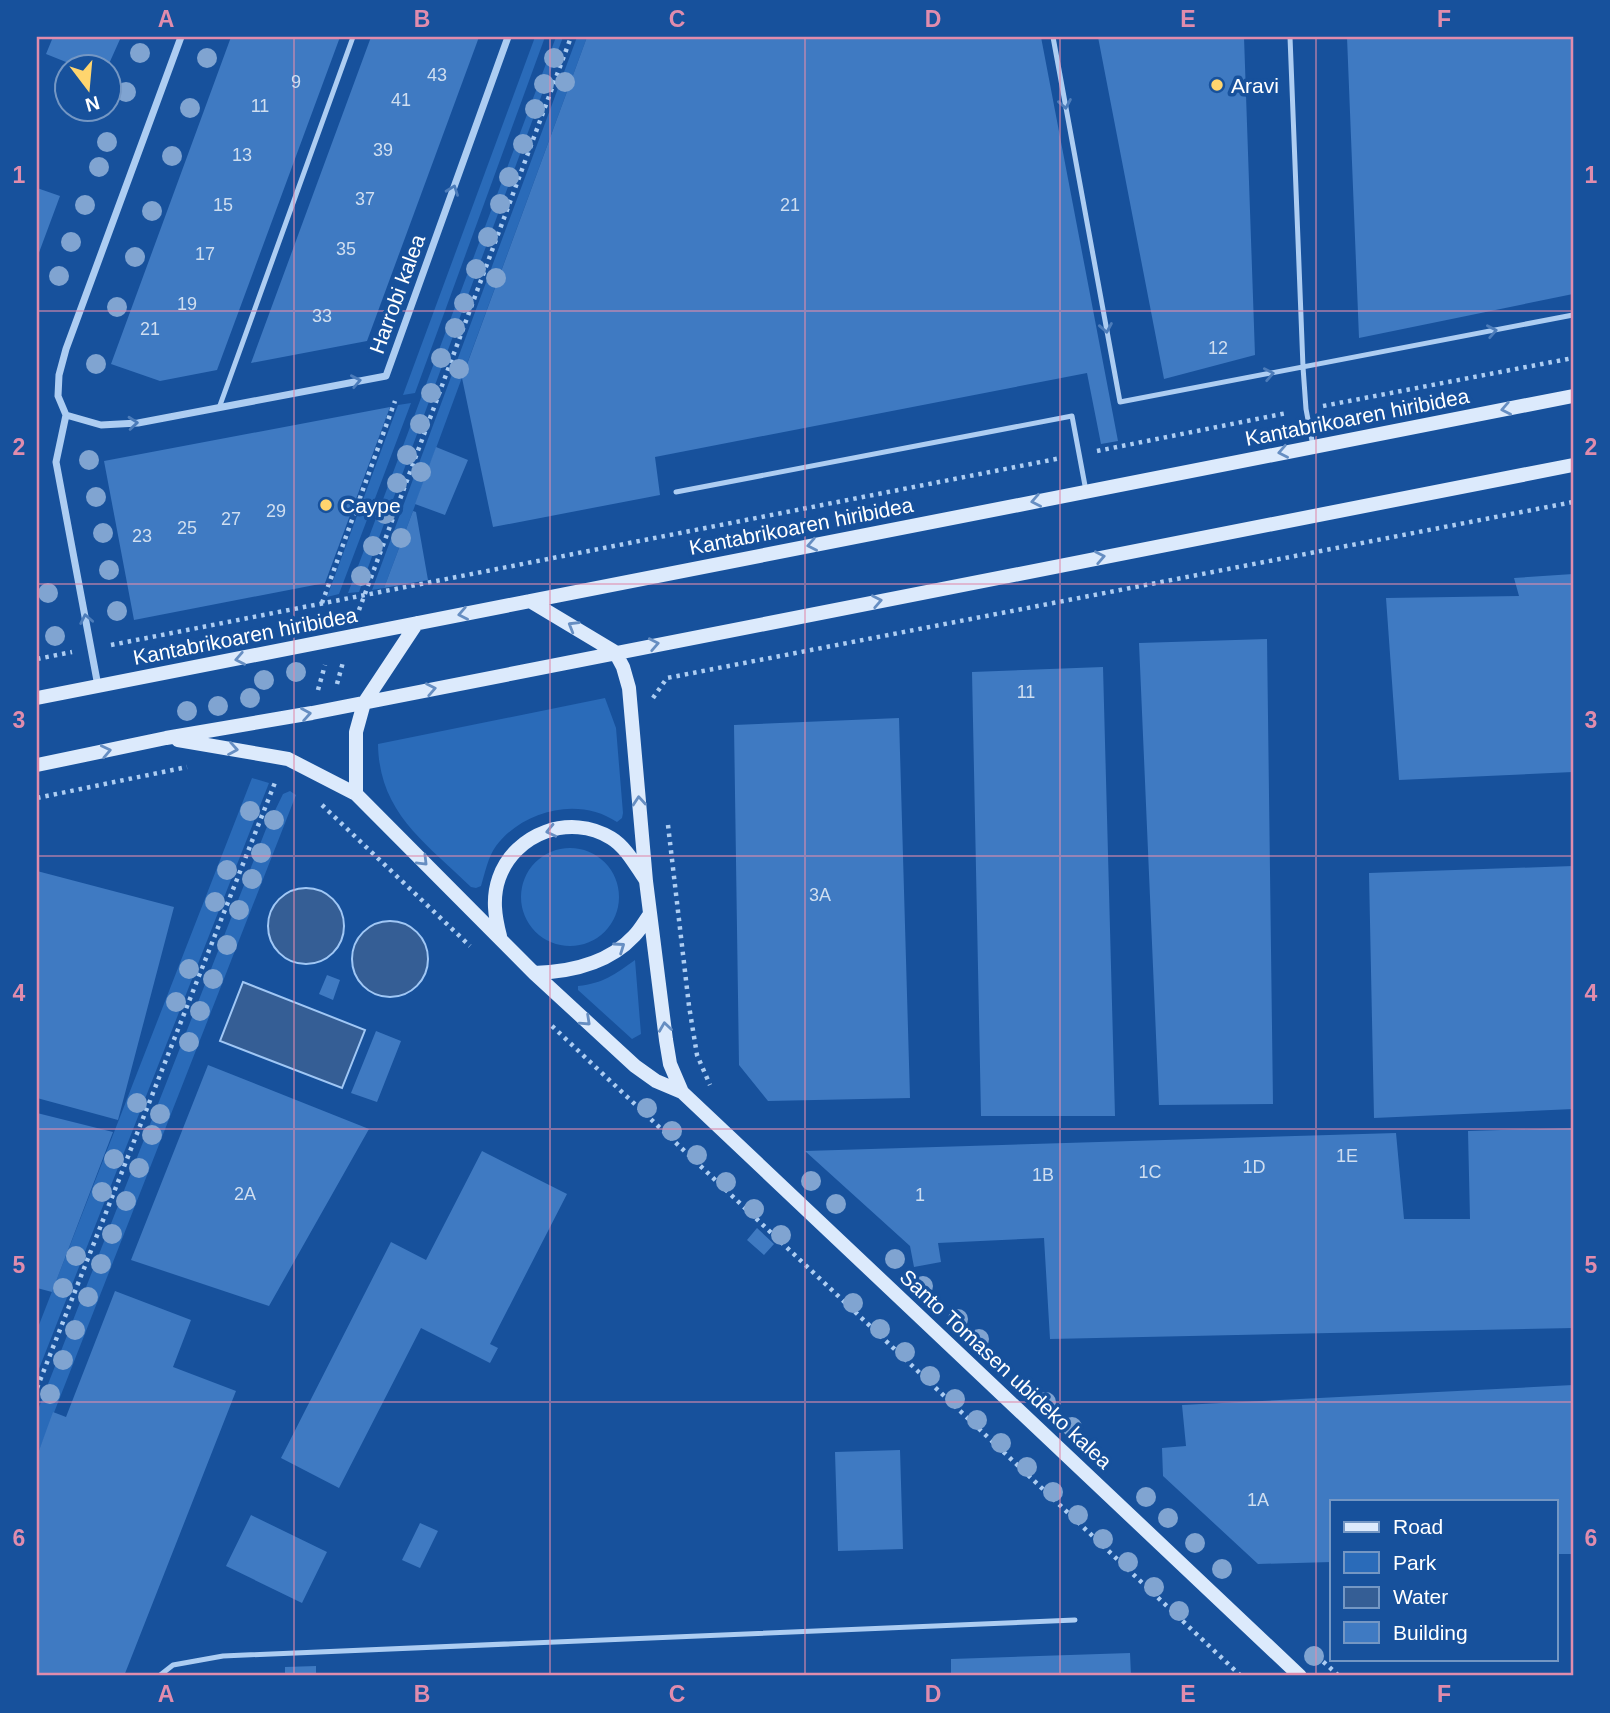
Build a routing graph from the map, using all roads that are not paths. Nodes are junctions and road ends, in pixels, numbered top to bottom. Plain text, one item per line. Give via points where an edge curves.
1 (181, 37) edge
2 (353, 37) edge
3 (509, 37) edge
4 (1053, 37) edge
5 (1290, 37) edge
6 (1573, 315) edge
7 (1303, 367) junction
8 (1573, 396) edge
9 (219, 408) junction
10 (66, 415) junction
11 (1313, 446) junction
12 (1573, 465) edge
13 (1086, 491) junction
14 (676, 492) dead end
15 (530, 601) junction
16 (417, 623) junction
17 (615, 652) junction
18 (97, 686) junction
19 (37, 698) edge
20 (364, 703) junction
21 (166, 738) junction
22 (37, 765) edge
23 (356, 794) junction
24 (646, 881) junction
25 (650, 914) junction
26 (501, 939) junction
27 (534, 973) junction
28 (682, 1092) junction
29 (1074, 1620) dead end
30 (159, 1676) edge
31 (1300, 1676) edge

1 - 10 street via 66,349 58,397
2 - 9 lane
9 -> 3 street, Harrobi kalea via 386,376
4 -> 7 lane via 1120,402
5 - 7 lane
7 -> 6 lane
7 - 11 lane
8 -> 11 main road, Kantabrikoaren hiribidea
10 -> 9 street, Harrobi kalea via 101,425
18 -> 10 street via 56,462
11 -> 13 main road, Kantabrikoaren hiribidea
17 -> 12 main road
13 - 14 lane via 1072,416
13 -> 15 main road, Kantabrikoaren hiribidea
15 -> 16 main road, Kantabrikoaren hiribidea
17 -> 15 main road
16 -> 18 main road, Kantabrikoaren hiribidea
16 - 20 main road
20 -> 17 main road
24 -> 17 main road, Santo Tomasen ubideko kalea via 629,688
18 - 19 main road, Kantabrikoaren hiribidea
21 -> 20 main road
20 - 23 main road via 356,732
22 -> 21 main road
21 -> 23 main road, Santo Tomasen ubideko kalea via 288,759
23 -> 26 main road, Santo Tomasen ubideko kalea
24 - 25 main road, Santo Tomasen ubideko kalea
24 -> 26 main road, Santo Tomasen ubideko kalea via 611,838 582,828 544,831 514,852 499,877 495,914
27 -> 25 main road via 590,965 634,937
28 -> 25 main road, Santo Tomasen ubideko kalea via 670,1064
26 - 27 main road, Santo Tomasen ubideko kalea
27 -> 28 main road, Santo Tomasen ubideko kalea via 635,1066
28 - 31 main road, Santo Tomasen ubideko kalea
29 - 30 lane via 223,1656 173,1665

